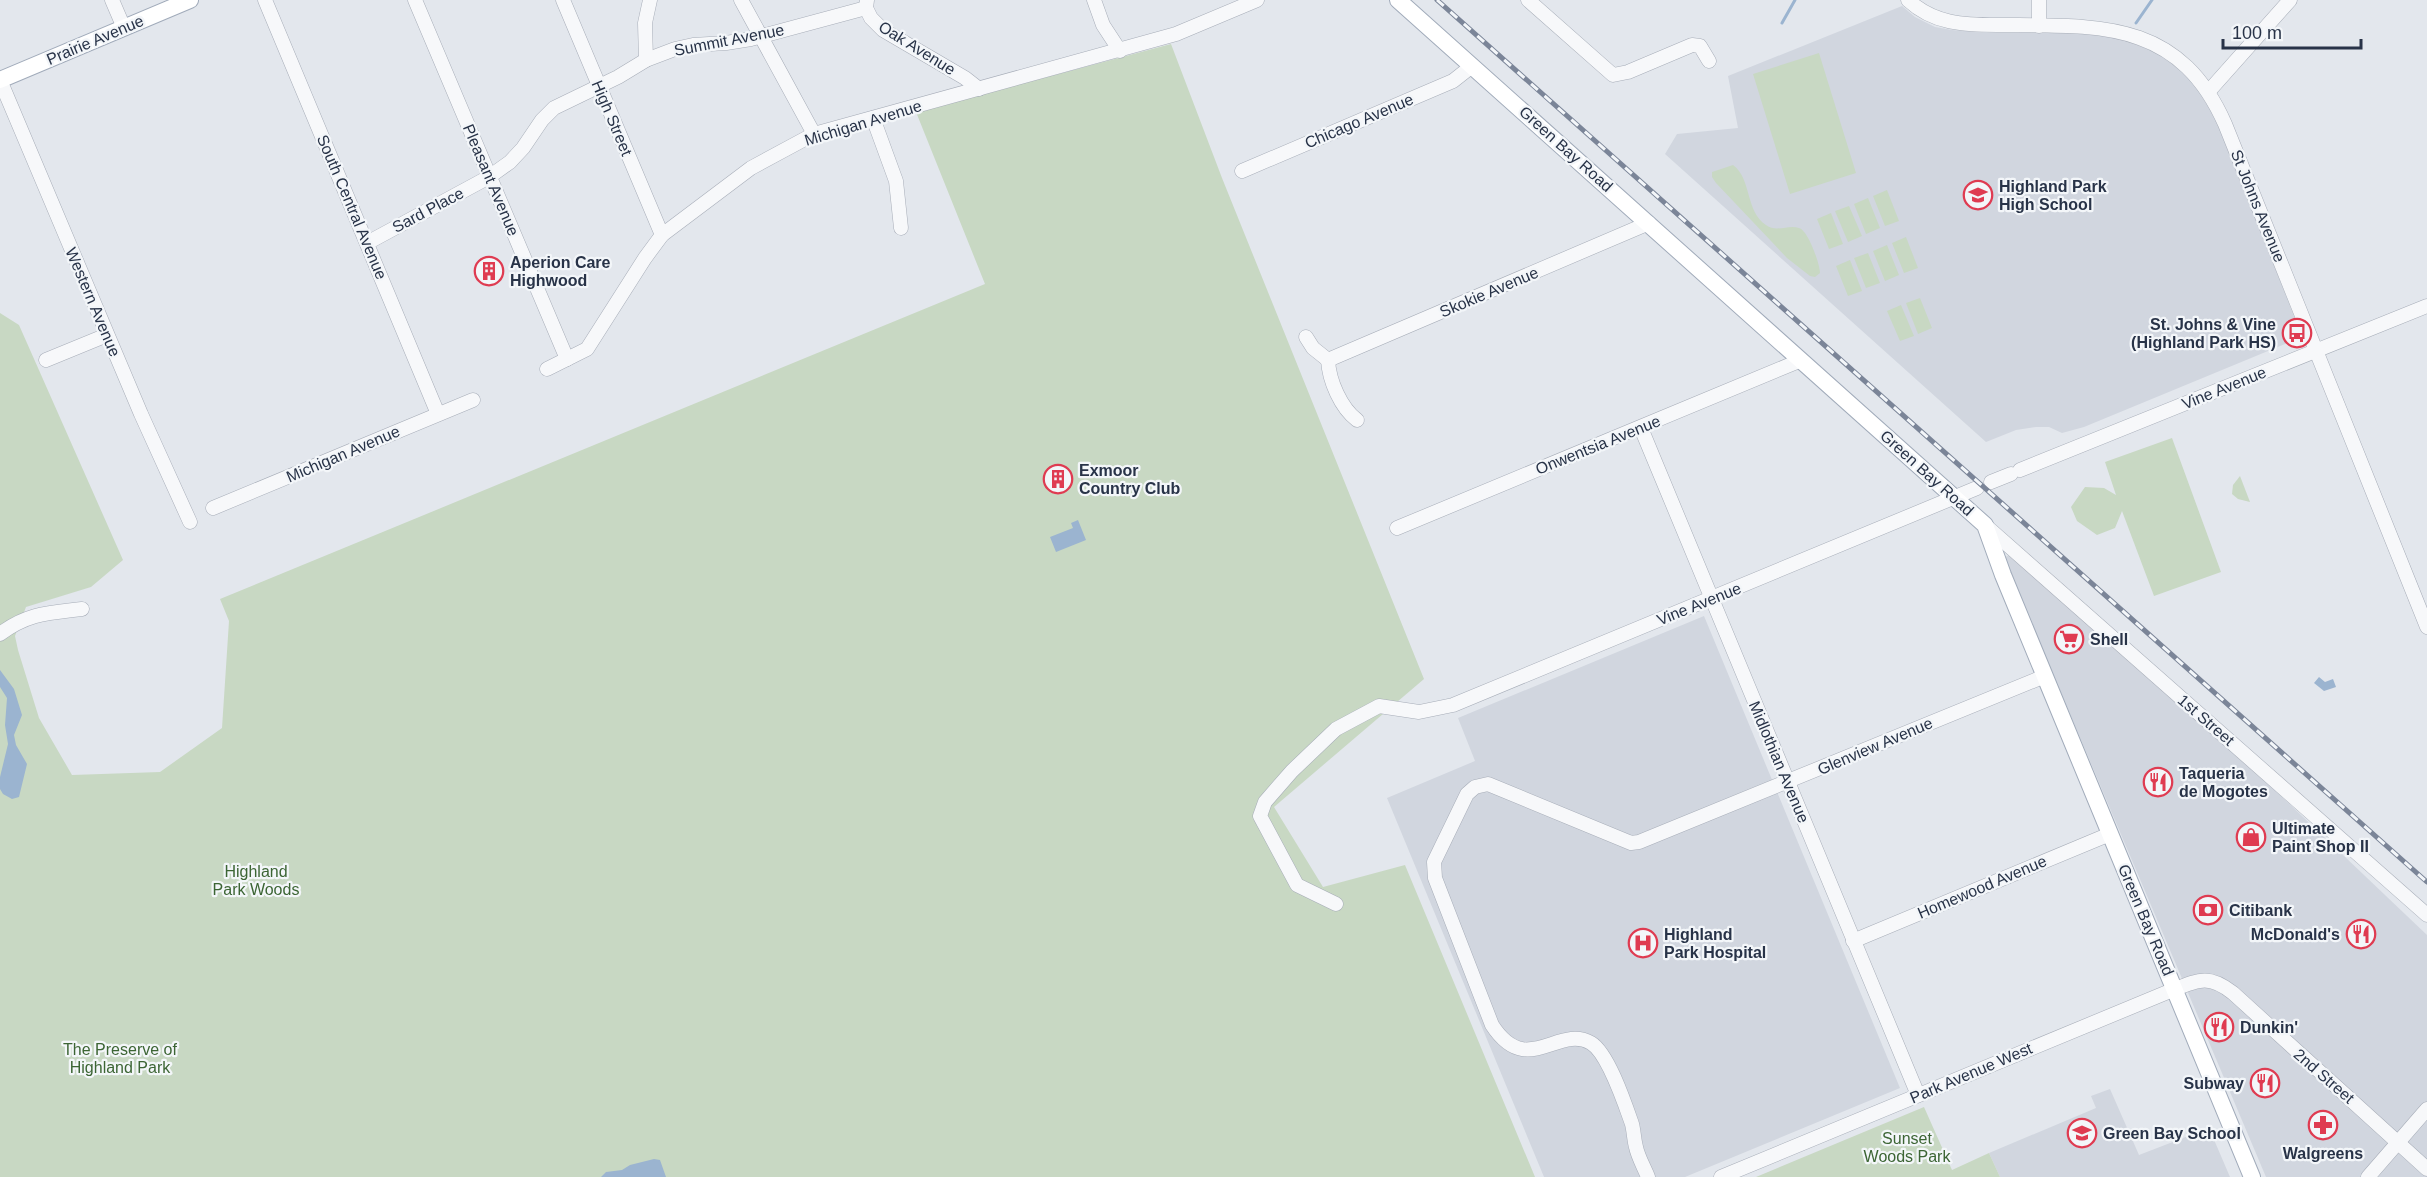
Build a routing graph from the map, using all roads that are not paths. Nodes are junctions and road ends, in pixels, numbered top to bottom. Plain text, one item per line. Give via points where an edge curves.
1 (112, 0) edge
2 (190, 0) edge
3 (265, 0) edge
4 (416, 0) edge
5 (563, 0) edge
6 (650, 0) edge
7 (741, 0) edge
8 (1094, 0) edge
9 (1257, 0) edge
10 (1398, 0) edge
11 (1528, 0) edge
12 (1908, 0) edge
13 (2039, 0) edge
14 (2290, 0) edge
15 (866, 4) edge
16 (2039, 26) junction
17 (124, 28) junction
18 (761, 36) junction
19 (1120, 51) junction
20 (646, 60) junction
21 (1709, 60) dead end
22 (1472, 66) junction
23 (0, 80) edge
24 (599, 87) junction
25 (979, 89) junction
26 (2208, 91) junction
27 (873, 118) junction
28 (814, 134) junction
29 (1242, 171) dead end
30 (489, 177) junction
31 (1649, 223) junction
32 (901, 228) dead end
33 (662, 235) junction
34 (367, 243) junction
35 (2427, 306) edge
36 (107, 335) junction
37 (1306, 337) dead end
38 (2316, 351) junction
39 (567, 358) junction
40 (46, 360) dead end
41 (1328, 360) junction
42 (1799, 360) junction
43 (547, 369) dead end
44 (473, 400) dead end
45 (438, 414) junction
46 (1357, 420) dead end
47 (1641, 428) junction
48 (1991, 482) dead end
49 (1977, 488) dead end
50 (1953, 497) junction
51 (213, 508) dead end
52 (190, 522) dead end
53 (1985, 525) junction
54 (1397, 528) dead end
55 (1712, 600) junction
56 (82, 609) dead end
57 (2427, 627) edge
58 (0, 634) edge
59 (2044, 676) junction
60 (1788, 782) junction
61 (2110, 834) junction
62 (1336, 904) dead end
63 (2427, 915) edge
64 (1853, 941) junction
65 (2222, 984) joint
66 (2175, 989) junction
67 (1918, 1095) junction
68 (2427, 1109) edge
69 (2397, 1142) junction
70 (2427, 1169) edge
71 (1648, 1177) edge
72 (1721, 1177) edge
73 (2252, 1177) edge
74 (2368, 1177) edge

1 - 17 street
2 - 17 main road, Prairie Avenue
3 - 34 street, South Central Avenue
4 - 30 street, Pleasant Avenue
5 - 24 street, High Street
6 - 20 street via 645,23
7 - 18 street
8 - 19 street via 1102,25
9 - 19 street, Michigan Avenue via 1176,34
10 - 22 main road, Green Bay Road
11 - 21 street via 1613,75 1692,45 1700,46
12 - 16 street, St Johns Avenue via 1927,15 1955,24
13 - 16 street
14 - 26 street
15 - 18 street, Summit Avenue
15 - 25 street, Oak Avenue via 871,18 883,30
16 - 26 street, St Johns Avenue via 2105,28 2150,41 2181,61
17 - 23 main road, Prairie Avenue
18 - 20 street, Summit Avenue via 693,45
18 - 28 street
19 - 25 street, Michigan Avenue
20 - 24 street, Summit Avenue
22 - 29 street, Chicago Avenue via 1453,81
22 - 31 main road, Green Bay Road
23 - 36 street, Western Avenue
24 - 30 street, Sard Place via 554,108 510,162
24 - 33 street, High Street
25 - 27 street, Michigan Avenue
26 - 38 street, St Johns Avenue via 2225,124
27 - 28 street, Michigan Avenue
27 - 32 street via 897,182
28 - 33 street, Michigan Avenue via 752,168
30 - 34 street, Sard Place
30 - 39 street, Pleasant Avenue
31 - 41 street, Skokie Avenue
31 - 42 main road, Green Bay Road
33 - 39 street, Michigan Avenue via 587,349
34 - 45 street, South Central Avenue
35 - 38 street, Vine Avenue
36 - 40 street
36 - 52 street, Western Avenue
37 - 41 street
38 - 48 street, Vine Avenue
38 - 57 street, St Johns Avenue
39 - 43 street, Michigan Avenue
41 - 46 street via 1331,379 1347,412
42 - 47 street, Onwentsia Avenue
42 - 50 main road, Green Bay Road
44 - 45 street, Michigan Avenue
45 - 51 street, Michigan Avenue
47 - 54 street, Onwentsia Avenue
47 - 55 street, Midlothian Avenue
49 - 50 street, Vine Avenue
50 - 53 main road, Green Bay Road
50 - 55 street, Vine Avenue
53 - 59 main road, Green Bay Road
53 - 63 street, 1st Street
55 - 60 street, Midlothian Avenue
55 - 62 street, Vine Avenue via 1453,705 1419,712 1379,706 1336,729 1292,771 1265,802 1260,816 1297,885
56 - 58 street via 42,613
59 - 60 street, Glenview Avenue
59 - 61 main road, Green Bay Road
60 - 64 street, Midlothian Avenue
60 - 71 street, Glenview Avenue via 1631,843 1488,784 1474,787 1434,862 1435,878 1492,1025 1501,1039 1526,1051 1571,1038 1590,1042 1599,1050 1632,1126
61 - 64 street, Homewood Avenue
61 - 66 main road, Green Bay Road
64 - 67 street, Midlothian Avenue
65 - 66 street, Park Avenue West via 2197,981
65 - 69 street, 2nd Street
66 - 67 street, Park Avenue West
66 - 73 main road, Green Bay Road
67 - 72 street, Park Avenue West
68 - 69 street
69 - 70 street, 2nd Street
69 - 74 street

